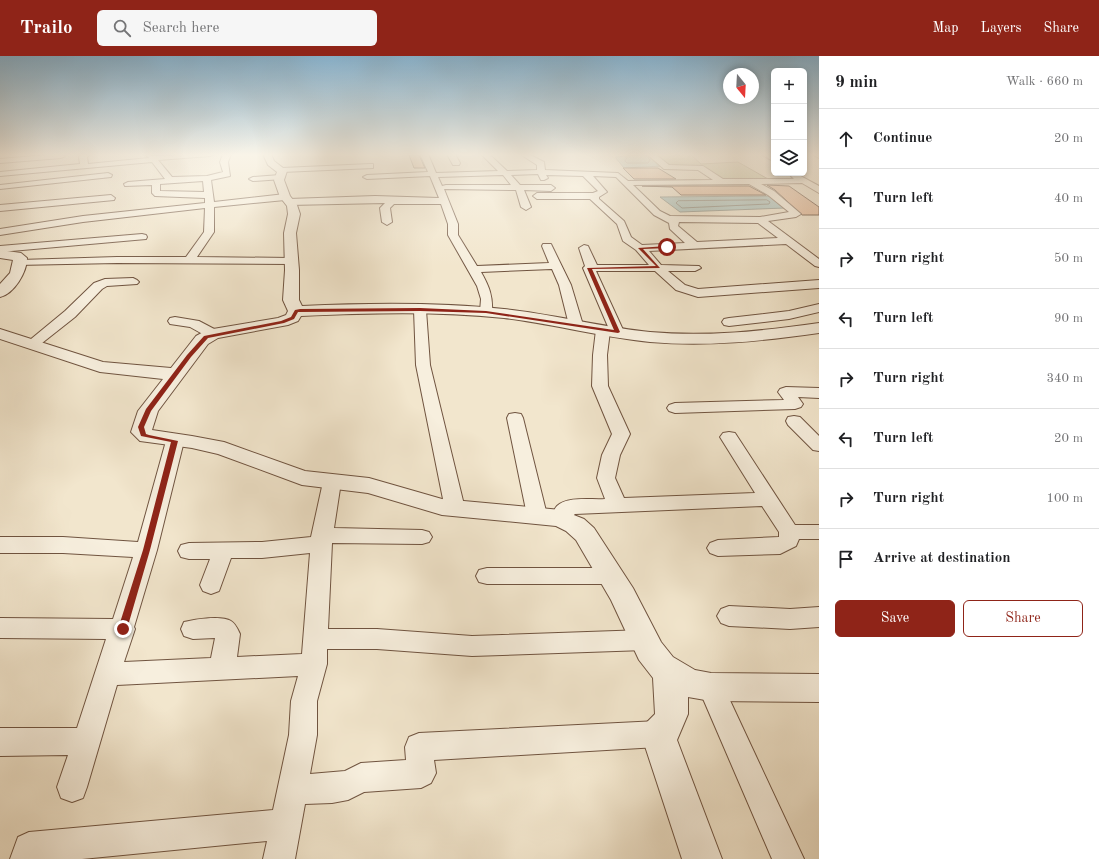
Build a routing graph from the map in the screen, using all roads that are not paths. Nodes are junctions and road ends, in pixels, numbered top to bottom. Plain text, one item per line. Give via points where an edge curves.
1 (156, 191) edge
2 (208, 191) edge
3 (284, 191) edge
4 (442, 191) edge
5 (512, 191) edge
6 (524, 191) edge
7 (603, 191) edge
8 (635, 191) edge
9 (768, 191) edge
10 (520, 192) junction
11 (172, 194) junction
12 (594, 196) junction
13 (111, 198) dead end
14 (286, 198) junction
15 (209, 199) junction
16 (391, 201) junction
17 (445, 201) junction
18 (526, 207) dead end
19 (0, 208) edge
20 (166, 211) junction
21 (146, 213) junction
22 (669, 219) junction
23 (760, 220) junction
24 (387, 222) dead end
25 (143, 225) dead end
26 (0, 232) edge
27 (788, 241) junction
28 (547, 246) dead end
29 (695, 246) junction
30 (584, 248) dead end
31 (640, 248) junction
32 (0, 249) edge
33 (819, 250) edge
34 (801, 251) junction
35 (0, 254) edge
36 (132, 260) junction
37 (189, 261) junction
38 (291, 261) junction
39 (20, 263) junction
40 (819, 264) edge
41 (555, 266) junction
42 (593, 267) junction
43 (659, 267) junction
44 (695, 268) dead end
45 (474, 269) junction
46 (133, 282) dead end
47 (819, 284) edge
48 (0, 293) edge
49 (819, 308) edge
50 (420, 310) junction
51 (296, 311) junction
52 (486, 312) junction
53 (175, 321) dead end
54 (729, 322) dead end
55 (576, 325) junction
56 (819, 328) edge
57 (610, 331) junction
58 (0, 334) edge
59 (213, 334) junction
60 (32, 344) junction
61 (176, 374) junction
62 (819, 393) edge
63 (674, 408) dead end
64 (515, 418) dead end
65 (794, 422) dead end
66 (729, 437) dead end
67 (175, 441) junction
68 (819, 446) edge
69 (332, 482) junction
70 (769, 499) junction
71 (617, 504) junction
72 (455, 509) junction
73 (549, 517) junction
74 (789, 532) junction
75 (819, 532) edge
76 (422, 537) dead end
77 (322, 540) junction
78 (0, 545) edge
79 (718, 548) dead end
80 (146, 550) junction
81 (189, 550) dead end
82 (223, 551) junction
83 (487, 576) dead end
84 (612, 576) junction
85 (211, 585) dead end
86 (729, 616) dead end
87 (819, 617) edge
88 (0, 628) edge
89 (123, 629) junction
90 (193, 629) dead end
91 (317, 639) junction
92 (645, 640) junction
93 (314, 664) junction
94 (222, 668) junction
95 (668, 672) junction
96 (108, 674) junction
97 (711, 687) junction
98 (819, 688) edge
99 (658, 734) junction
100 (86, 741) junction
101 (0, 742) edge
102 (72, 787) dead end
103 (293, 790) junction
104 (287, 824) junction
105 (26, 859) edge
106 (279, 859) edge
107 (702, 859) edge
108 (788, 859) edge

1 - 11 street
2 - 15 street
3 - 14 street
4 - 17 street
5 - 10 street
6 - 10 street
7 - 12 street
8 - 22 street via 652,208
9 - 23 street via 796,214
10 - 12 street
10 - 18 street
11 - 15 street
11 - 20 street
12 - 31 street via 595,200 621,223 627,239
13 - 19 street
14 - 15 street
14 - 16 street
14 - 38 street via 292,205 294,214 290,233
15 - 20 street
15 - 37 street via 209,232
16 - 17 street
16 - 24 street via 385,208
17 - 45 street via 453,224 453,235
20 - 21 street
21 - 25 street
21 - 26 street via 83,219
22 - 23 street
22 - 29 street via 674,222 673,227
23 - 27 street
27 - 29 street
27 - 34 street
28 - 41 street
29 - 31 street
30 - 42 street via 589,264
31 - 43 street
32 - 36 street via 142,241
33 - 34 street
34 - 40 street
35 - 39 street via 16,256 20,258
36 - 37 street
36 - 39 street
37 - 38 street
38 - 51 street via 291,300
39 - 48 street via 19,269
41 - 45 street
41 - 55 street via 565,285
42 - 43 street
42 - 57 street via 589,268
43 - 44 street
43 - 47 street via 682,289 698,293
45 - 52 street via 487,299
46 - 60 street via 105,283 98,286 70,314
49 - 54 street via 788,315
50 - 51 street
50 - 52 street
50 - 72 street via 423,365
51 - 59 street via 292,318 282,322
52 - 55 street
53 - 59 street via 194,324
55 - 57 street
56 - 57 street via 766,337 688,339
57 - 71 street via 600,355 600,386 621,434 611,455 606,478
58 - 60 street
59 - 61 street via 202,340
60 - 61 street via 100,367
61 - 67 street via 148,411 141,427 143,435 147,437
62 - 63 street via 786,392 795,404
64 - 73 street
65 - 68 street
66 - 70 street
67 - 69 street via 224,449 302,478
67 - 80 street
69 - 72 street via 369,486
69 - 77 street
70 - 71 street
70 - 74 street
71 - 73 street via 571,507
72 - 73 street
73 - 84 street via 575,525 585,534
74 - 75 street
74 - 79 street via 789,541 780,546
76 - 77 street
77 - 82 street via 269,549
77 - 91 street via 317,597
78 - 80 street via 64,545
80 - 89 street
81 - 82 street
82 - 85 street
83 - 84 street
84 - 92 street
86 - 87 street via 790,619
88 - 89 street
89 - 96 street
90 - 94 street via 223,628 227,631
91 - 92 street via 377,639 472,646
91 - 93 street
92 - 95 street via 655,659
93 - 94 street
93 - 103 street via 304,701 303,735
94 - 96 street
95 - 97 street via 691,684
95 - 99 street via 672,720 669,726
96 - 100 street
97 - 98 street
97 - 108 street
99 - 103 street via 419,747 421,773 361,778 348,785 332,788
99 - 107 street
100 - 101 street
100 - 102 street
103 - 104 street
104 - 105 street via 29,848
104 - 106 street

